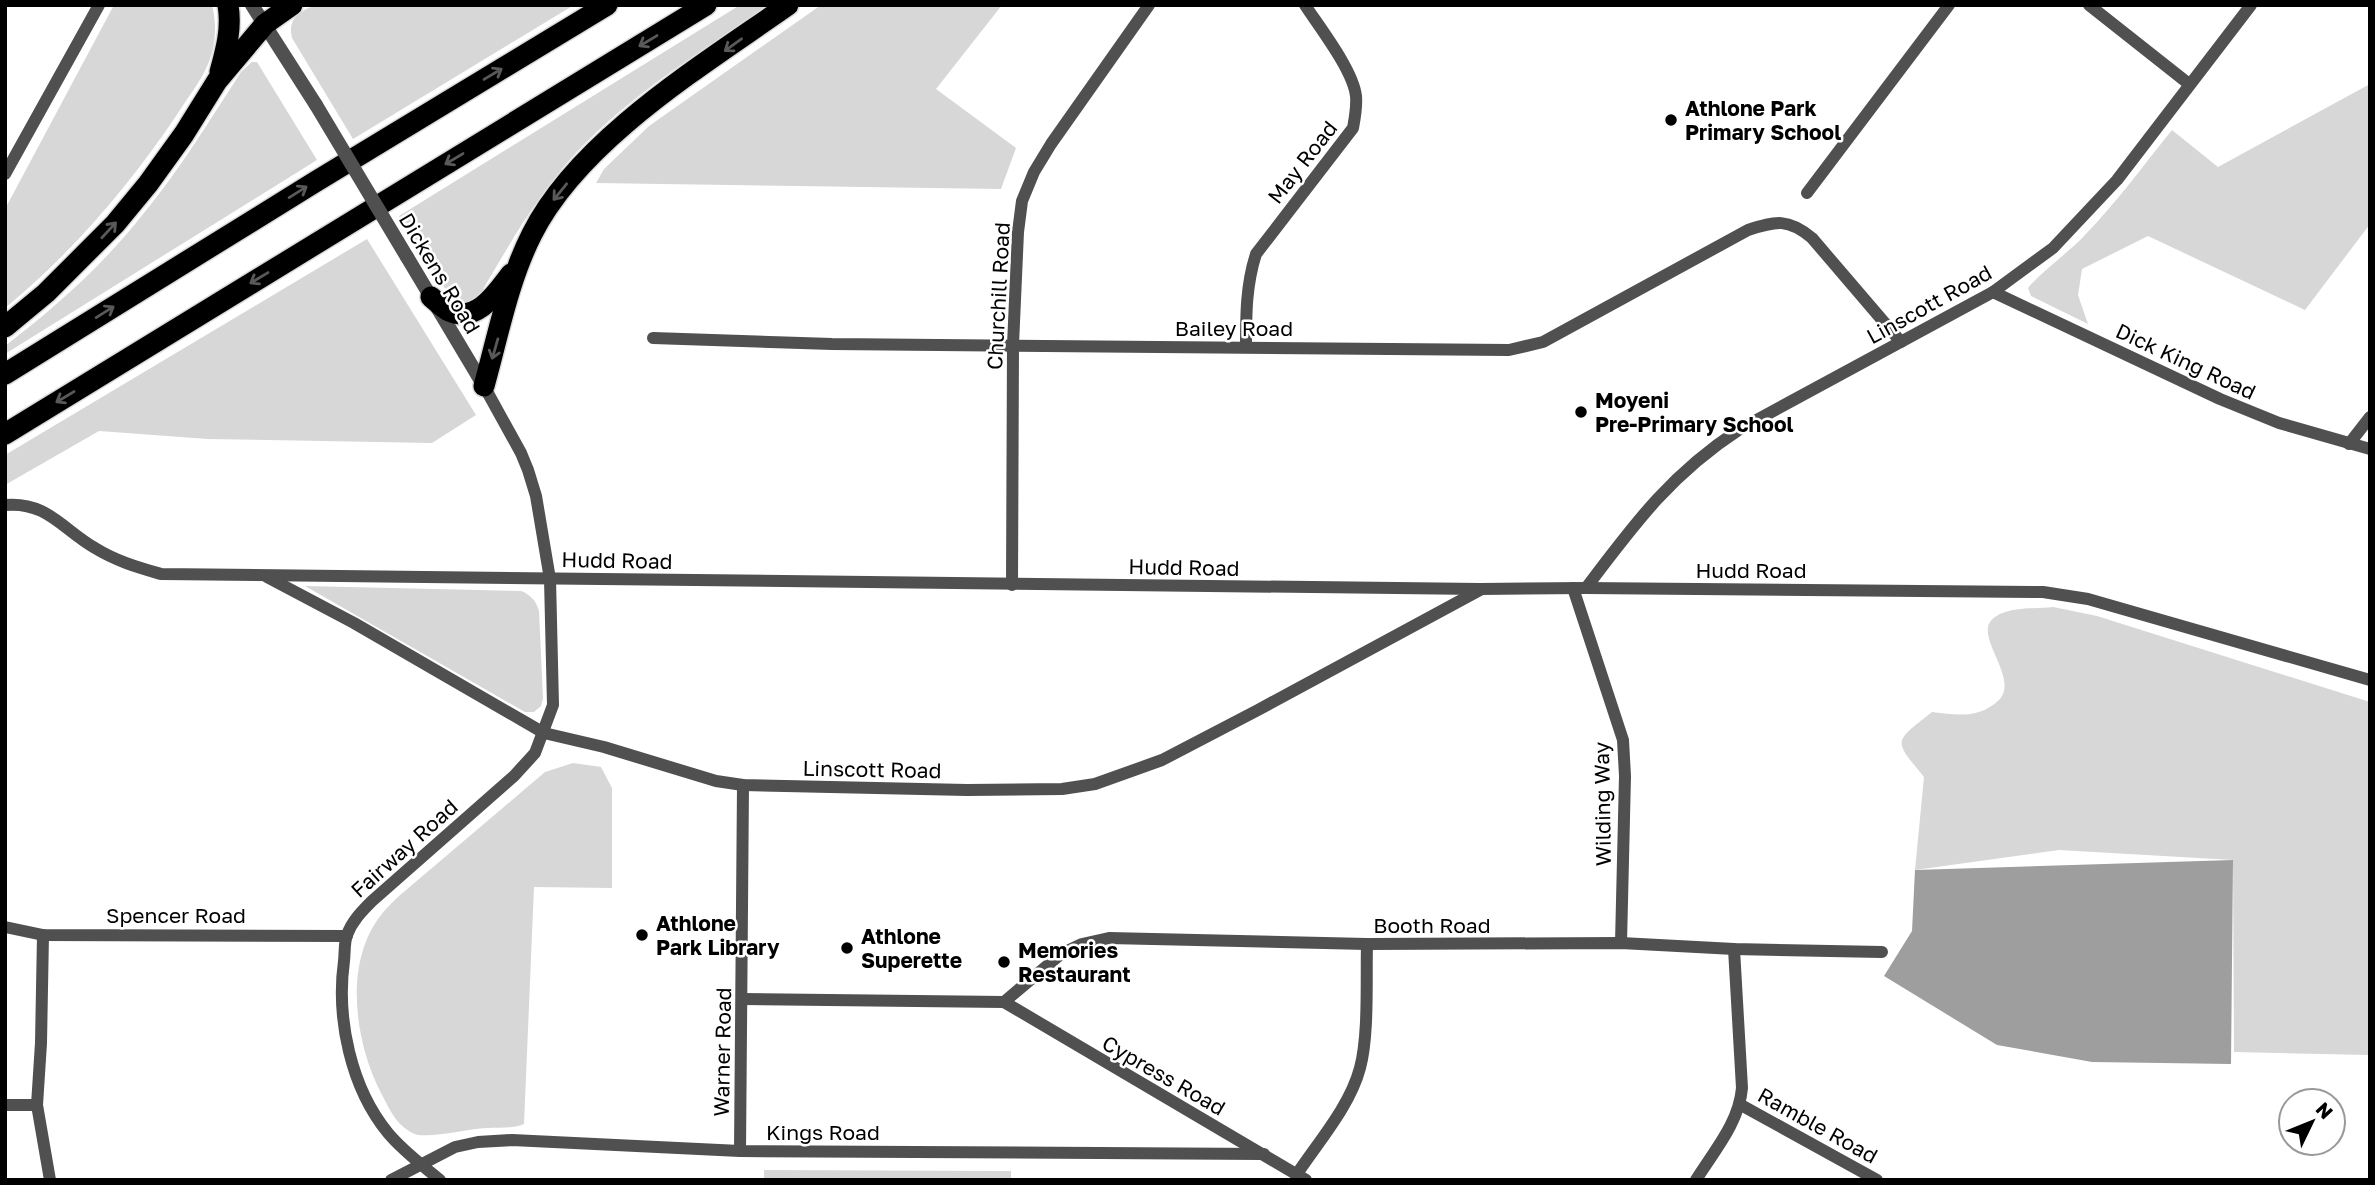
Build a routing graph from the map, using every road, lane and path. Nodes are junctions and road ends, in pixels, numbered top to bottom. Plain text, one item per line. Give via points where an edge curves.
1 (99, 5) edge
2 (228, 5) edge
3 (252, 5) edge
4 (292, 5) edge
5 (607, 5) edge
6 (706, 5) edge
7 (788, 5) edge
8 (1149, 5) edge
9 (1305, 5) edge
10 (1949, 5) edge
11 (2089, 5) edge
12 (2251, 5) edge
13 (265, 24) junction
14 (217, 81) junction
15 (2189, 84) junction
16 (5, 174) edge
17 (1807, 193) dead end
18 (519, 264) junction
19 (1993, 292) junction
20 (431, 297) junction
21 (5, 327) edge
22 (653, 338) dead end
23 (1901, 342) junction
24 (1013, 345) junction
25 (1246, 347) junction
26 (5, 374) edge
27 (484, 386) junction
28 (2370, 417) edge
29 (5, 434) edge
30 (2349, 444) junction
31 (2370, 449) edge
32 (5, 505) edge
33 (264, 575) junction
34 (550, 579) junction
35 (1012, 585) junction
36 (1579, 588) junction
37 (1480, 589) junction
38 (2370, 680) edge
39 (544, 733) junction
40 (743, 785) junction
41 (5, 926) edge
42 (43, 935) junction
43 (347, 936) junction
44 (1621, 943) junction
45 (1367, 944) junction
46 (1734, 949) junction
47 (1882, 952) dead end
48 (741, 999) junction
49 (1004, 1002) junction
50 (5, 1105) edge
51 (37, 1105) junction
52 (1741, 1105) junction
53 (740, 1151) junction
54 (1264, 1154) junction
55 (421, 1163) junction
56 (1301, 1177) edge
57 (50, 1180) edge
58 (391, 1180) edge
59 (440, 1180) edge
60 (1696, 1180) edge
61 (1877, 1180) edge

1 - 16 street
2 - 14 highway via 229,38
3 - 13 street, Dickens Road
4 - 13 highway
26 -> 5 highway
6 -> 29 highway
7 -> 18 highway via 625,124 586,160 551,202
8 - 24 street, Churchill Road via 1058,134 1022,201
9 - 25 street, May Road via 1350,78 1357,109 1353,128 1256,254 1246,299
10 - 17 street
11 - 15 street
12 - 15 street, Linscott Road
13 - 14 highway
13 - 20 street, Dickens Road, bridge
21 -> 14 highway via 115,224 184,134
15 - 19 street, Linscott Road via 2117,180 2075,227
18 - 20 highway via 482,307 467,314 449,311
18 -> 27 highway
19 - 23 street, Linscott Road
19 - 30 street, Dick King Road via 2220,399
20 - 27 street, Dickens Road
22 - 24 street, Bailey Road
23 - 25 street, Bailey Road via 1812,237 1783,222 1748,230 1559,335 1527,348
23 - 36 street, Linscott Road via 1710,449 1663,490
24 - 25 street, Bailey Road
24 - 35 street, Churchill Road
27 - 34 street, Dickens Road via 528,470
28 - 30 street
30 - 31 street, Dick King Road
32 - 33 street, Hudd Road via 38,508 123,564 160,574
33 - 34 street, Hudd Road
33 - 39 street, Linscott Road
34 - 35 street, Hudd Road
34 - 39 street, Fairway Road via 554,686
35 - 37 street, Hudd Road
36 - 37 street, Hudd Road
36 - 38 street, Hudd Road via 2043,592 2106,604
36 - 44 street, Wilding Way via 1623,740
37 - 40 street, Linscott Road via 1162,760 1095,784 967,790
39 - 40 street, Linscott Road
39 - 43 street, Fairway Road via 535,753 514,776 372,901
40 - 48 street, Warner Road
41 - 42 street, Spencer Road
42 - 43 street, Spencer Road
42 - 51 street
43 - 55 street, Fairway Road via 343,1016 358,1080 387,1132
44 - 45 street, Booth Road
44 - 46 street, Booth Road
45 - 49 street, Booth Road via 1109,938 1061,954
45 - 56 street via 1360,1071
46 - 47 street, Booth Road
46 - 52 street
48 - 49 street
48 - 53 street, Warner Road
49 - 54 street, Cypress Road
50 - 51 street
51 - 57 street
52 - 60 street
52 - 61 street, Ramble Road
53 - 54 street, Kings Road
53 - 55 street, Kings Road via 501,1140 455,1147
54 - 56 street, Cypress Road
55 - 58 street, Kings Road
55 - 59 street, Fairway Road

